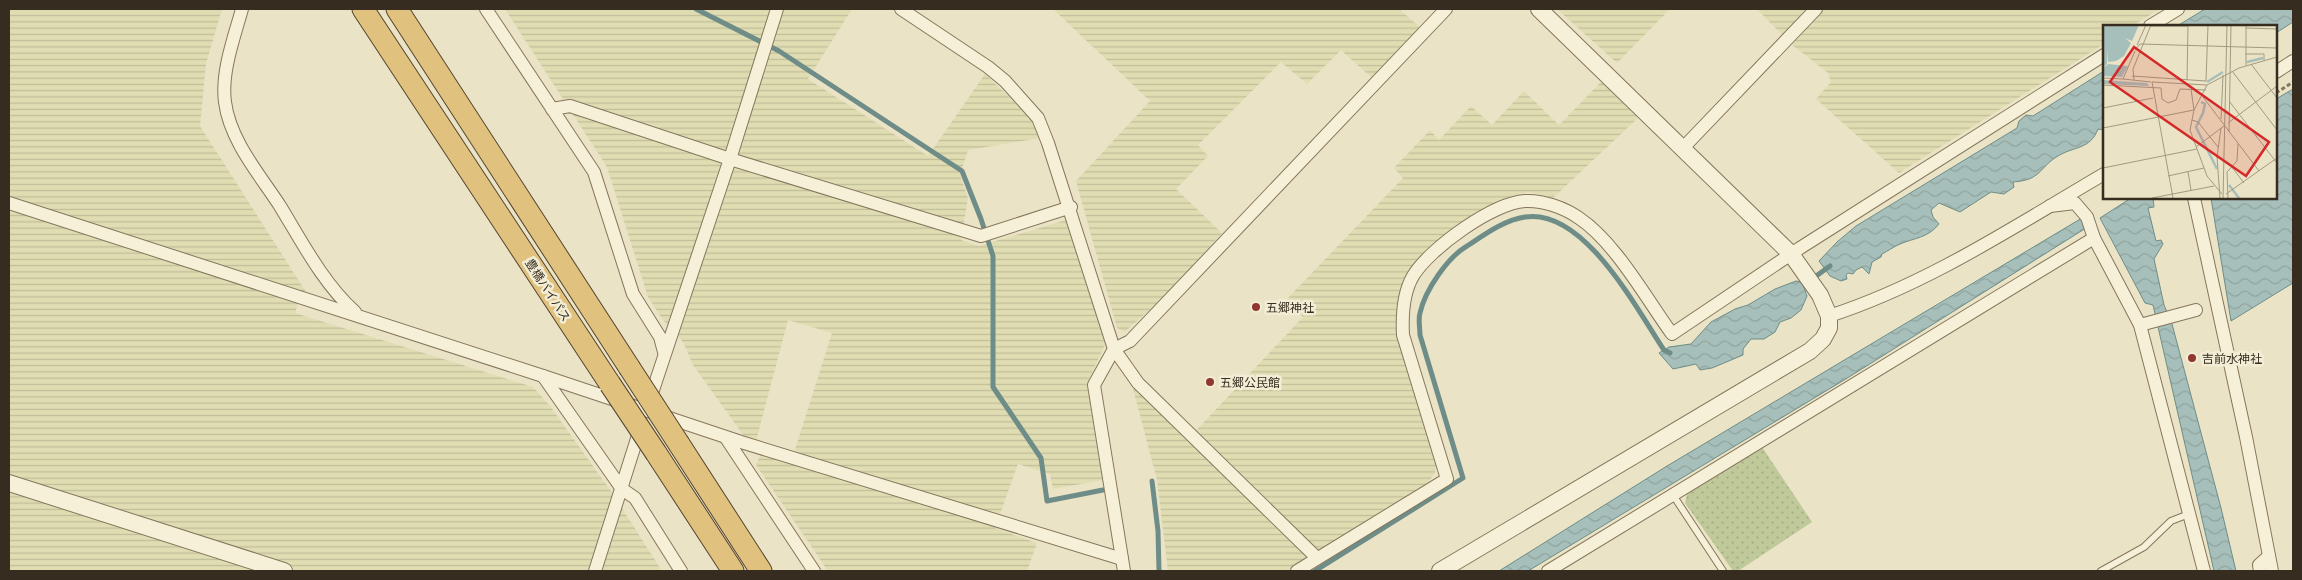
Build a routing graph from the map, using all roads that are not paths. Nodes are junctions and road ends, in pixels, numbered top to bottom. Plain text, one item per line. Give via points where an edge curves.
1 (242, 9) edge
2 (363, 9) edge
3 (397, 9) edge
4 (486, 9) edge
5 (777, 9) edge
6 (900, 9) edge
7 (1446, 9) edge
8 (1539, 9) edge
9 (1816, 9) edge
10 (2178, 9) edge
11 (2152, 25) edge
12 (2103, 56) edge
13 (2293, 61) edge
14 (2277, 71) edge
15 (552, 109) junction
16 (1682, 149) junction
17 (730, 159) junction
18 (2103, 175) edge
19 (2194, 199) edge
20 (9, 203) edge
21 (2050, 206) junction
22 (1070, 207) junction
23 (2094, 238) junction
24 (1791, 254) junction
25 (2196, 310) dead end
26 (358, 316) junction
27 (1829, 316) junction
28 (2140, 325) junction
29 (1114, 348) junction
30 (664, 352) junction
31 (543, 376) junction
32 (646, 411) junction
33 (726, 438) junction
34 (9, 483) edge
35 (622, 489) junction
36 (1673, 495) junction
37 (2189, 514) junction
38 (2269, 556) junction
39 (1317, 558) junction
40 (1123, 565) edge
41 (284, 571) edge
42 (595, 571) edge
43 (681, 571) edge
44 (733, 571) edge
45 (761, 571) edge
46 (814, 571) edge
47 (1297, 571) edge
48 (1440, 571) edge
49 (1548, 571) edge
50 (1723, 571) edge
51 (2102, 571) edge
52 (2204, 571) edge
53 (2260, 571) edge
54 (2272, 571) edge

1 - 26 street via 226,69 225,102 229,119 239,144 316,264 341,300
2 - 44 highway, 豊橋バイパス, bridge
3 - 45 highway, 豊橋バイパス, bridge
4 - 15 street
5 - 17 street
6 - 22 street via 988,67 1038,118
7 - 29 street via 1130,341
8 - 16 street
9 - 16 street
10 - 11 street
12 - 24 street
13 - 14 street
15 - 17 street via 570,106
15 - 30 street via 594,172 633,294 660,337
16 - 24 street
17 - 22 street via 986,235
17 - 30 street
18 - 21 street
19 - 38 street
20 - 26 street
21 - 23 street via 2075,203 2087,217
21 - 27 street via 1972,253 1858,307
22 - 29 street
23 - 28 street
23 - 36 street
24 - 27 street via 1820,296
24 - 39 street via 1672,334 1612,250 1579,217 1556,206 1526,201 1478,219 1438,250 1412,277 1402,316 1403,335 1447,478
25 - 28 street
26 - 31 street
27 - 48 street via 1829,328 1824,339 1810,351
28 - 37 street
29 - 39 street via 1138,383
29 - 40 street via 1094,385
30 - 32 street
31 - 32 street
31 - 35 street
32 - 33 street
32 - 35 street
33 - 40 street
33 - 46 street
34 - 41 street
35 - 42 street
35 - 43 street via 635,498
36 - 49 street
36 - 50 lane
37 - 51 lane via 2171,521 2144,547
37 - 52 street
38 - 53 street via 2259,566
38 - 54 street
39 - 47 street

